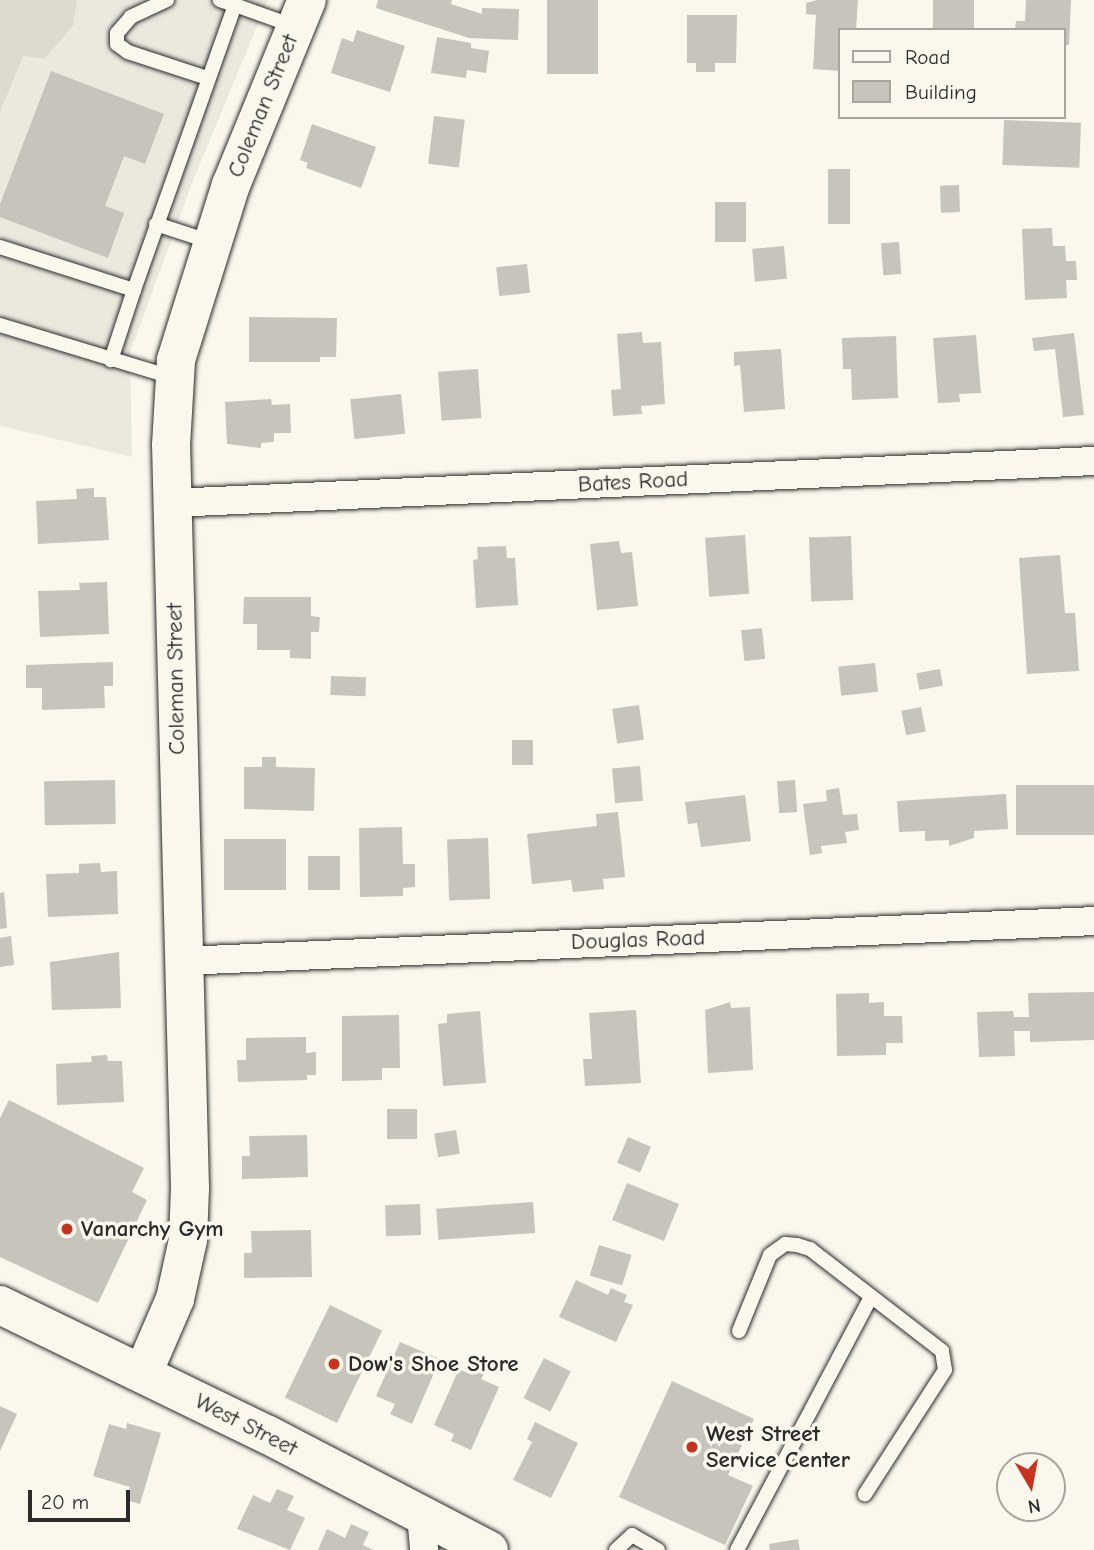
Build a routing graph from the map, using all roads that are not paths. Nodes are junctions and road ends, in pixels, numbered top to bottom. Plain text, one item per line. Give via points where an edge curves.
1 (167, 0) edge
2 (228, 2) edge
3 (301, 13) edge
4 (207, 78) junction
5 (156, 224) junction
6 (211, 242) junction
7 (0, 247) edge
8 (134, 290) junction
9 (0, 325) edge
10 (111, 360) junction
11 (175, 378) junction
12 (1094, 461) edge
13 (172, 503) junction
14 (1094, 921) edge
15 (183, 961) junction
16 (871, 1297) junction
17 (0, 1305) edge
18 (738, 1331) dead end
19 (143, 1373) junction
20 (865, 1494) dead end
21 (422, 1532) edge
22 (489, 1550) edge
23 (616, 1550) edge
24 (658, 1550) edge
25 (737, 1550) edge

1 - 4 lane via 131,17 117,33 117,44 128,52
2 - 3 lane
2 - 4 lane
3 - 6 street, Coleman Street
4 - 5 lane
5 - 6 lane
5 - 8 lane
6 - 11 street, Coleman Street via 182,333
7 - 8 lane
8 - 10 lane
9 - 10 lane
10 - 11 lane
11 - 13 street, Coleman Street
12 - 13 street, Bates Road
13 - 15 street, Coleman Street
14 - 15 street, Douglas Road
15 - 19 street, Coleman Street via 188,1240 176,1299
16 - 18 lane via 810,1249 785,1244 770,1255
16 - 20 lane via 942,1350 946,1360 945,1370
16 - 25 lane
17 - 19 street, West Street
19 - 21 street, West Street
21 - 22 street, West Street
23 - 24 lane via 632,1535

